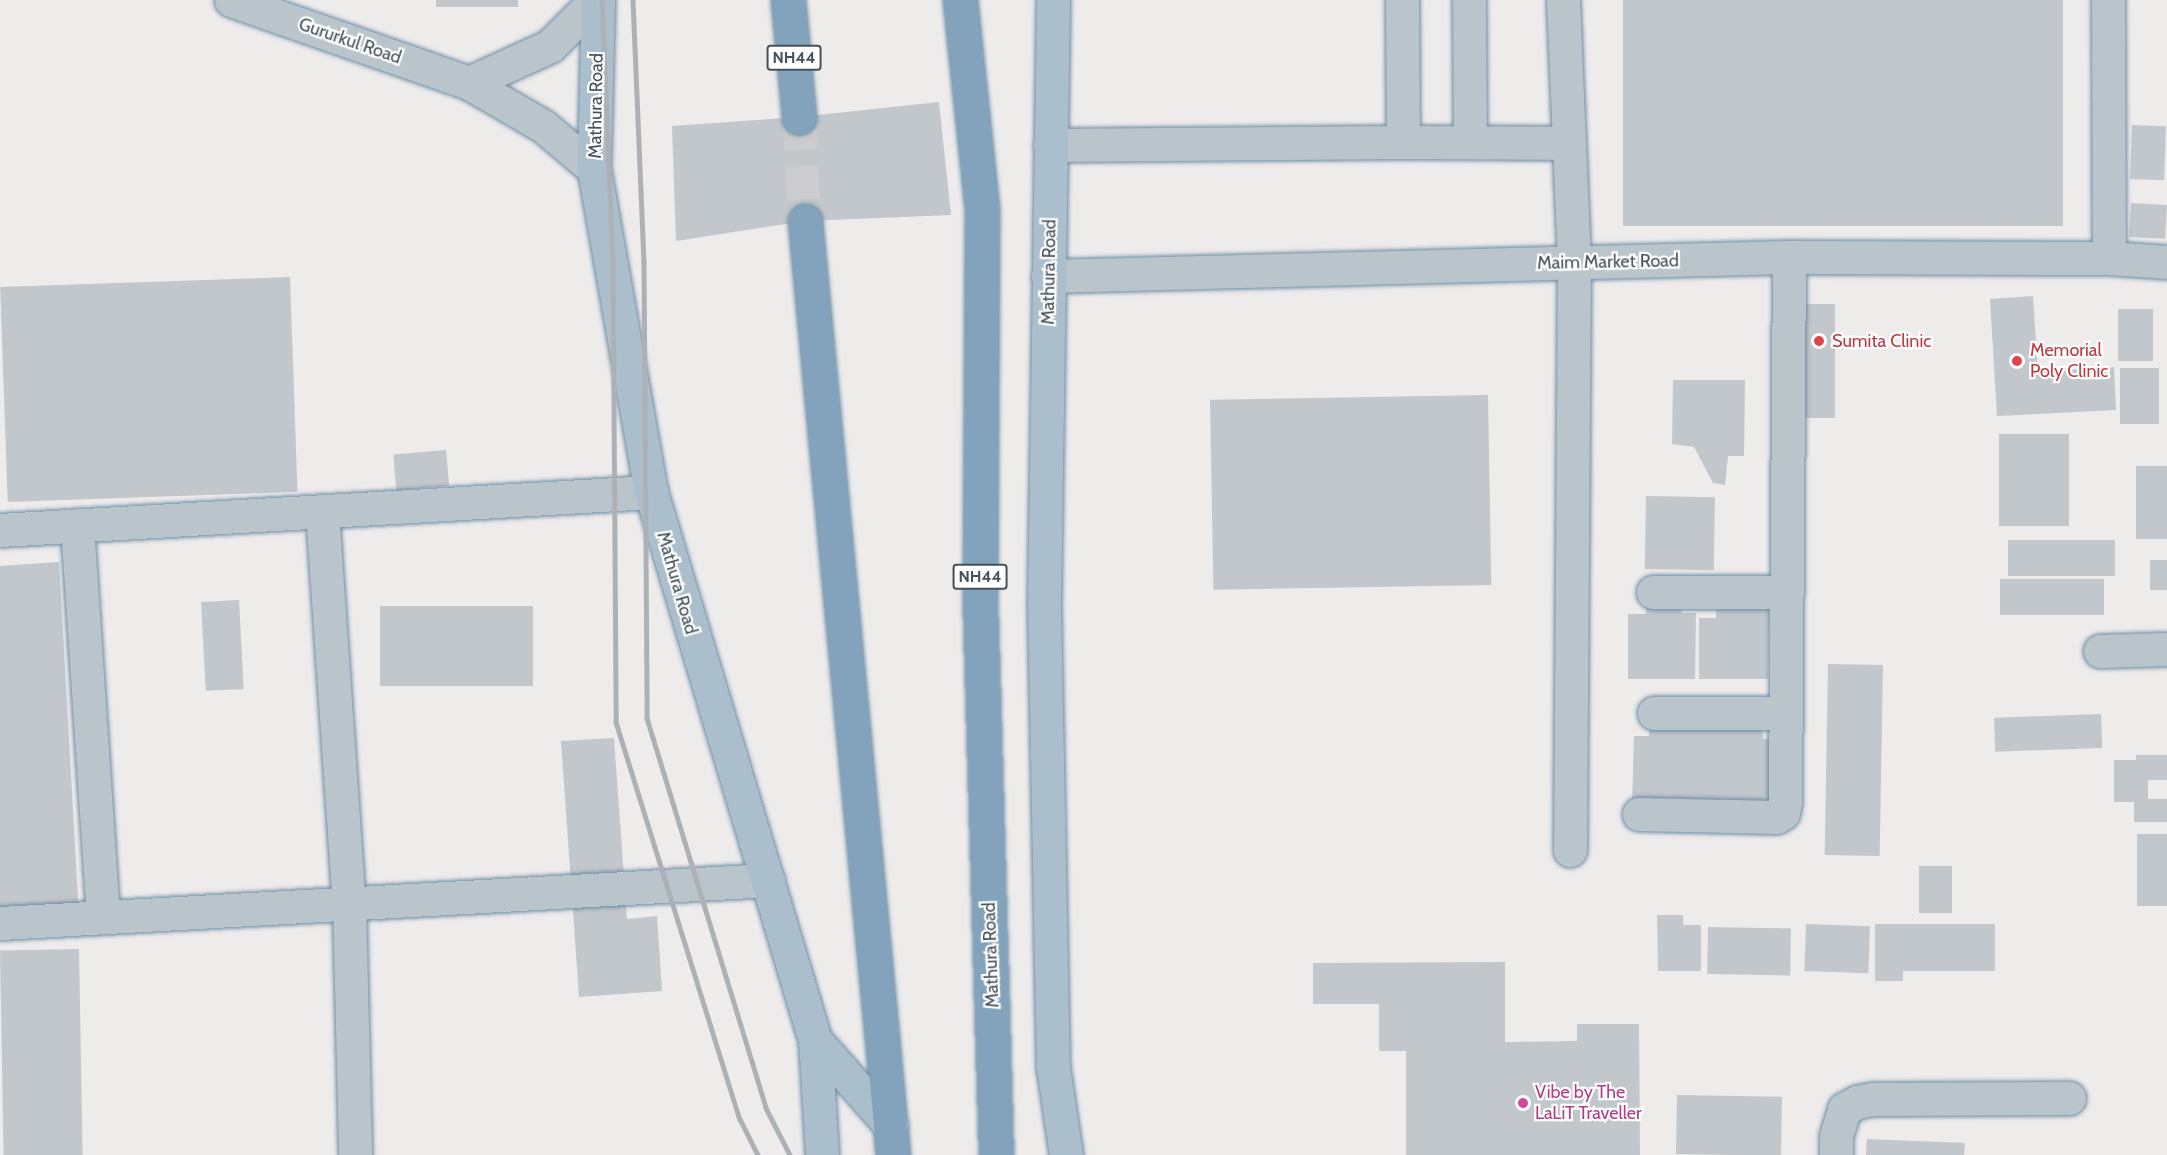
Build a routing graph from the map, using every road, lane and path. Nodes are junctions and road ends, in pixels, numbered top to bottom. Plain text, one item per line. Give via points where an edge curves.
1 (231, 0) edge
2 (597, 0) edge
3 (788, 0) edge
4 (960, 0) edge
5 (1053, 0) edge
6 (1402, 0) edge
7 (1469, 0) edge
8 (1563, 0) edge
9 (2108, 0) edge
10 (469, 83) junction
11 (799, 117) tunnel mouth
12 (1403, 142) junction
13 (1470, 142) junction
14 (1568, 143) junction
15 (1050, 145) junction
16 (594, 169) junction
17 (805, 221) tunnel mouth
18 (1789, 257) junction
19 (2109, 258) junction
20 (1574, 262) junction
21 (2167, 262) edge
22 (1048, 276) junction
23 (651, 492) junction
24 (322, 511) junction
25 (77, 525) junction
26 (0, 530) edge
27 (1653, 592) dead end
28 (1786, 592) junction
29 (2167, 650) edge
30 (2100, 651) dead end
31 (1654, 713) dead end
32 (1785, 713) junction
33 (1639, 814) dead end
34 (1570, 850) dead end
35 (768, 880) junction
36 (349, 903) junction
37 (103, 917) junction
38 (0, 923) edge
39 (815, 1040) junction
40 (2069, 1098) dead end
41 (892, 1140) edge
42 (355, 1155) edge
43 (822, 1155) edge
44 (996, 1155) edge
45 (1066, 1155) edge
46 (1836, 1155) edge

1 - 10 street, Gururkul Road
2 - 10 street via 550,46
2 - 16 main road, Mathura Road
3 - 11 highway, NH44
4 - 44 highway, Mathura Road / NH44 via 982,210 980,600
5 - 15 main road, Mathura Road
6 - 12 street
7 - 13 street
8 - 14 street
9 - 19 street
10 - 16 street, Gururkul Road via 536,121
12 - 13 street
12 - 15 street
13 - 14 street
14 - 20 street
15 - 22 main road, Mathura Road
16 - 23 main road, Mathura Road
17 - 41 highway, Mathura Road
18 - 19 street, Maim Market Road
18 - 20 street, Maim Market Road
18 - 28 street
19 - 21 street, Maim Market Road
20 - 22 street, Maim Market Road
20 - 34 street
22 - 45 main road, Mathura Road via 1044,604 1048,885 1053,1067
23 - 24 street
23 - 35 main road, Mathura Road
24 - 25 street
24 - 36 street
25 - 26 street
25 - 37 street
27 - 28 street
28 - 32 street
29 - 30 street
31 - 32 street
32 - 33 street via 1783,813
35 - 36 street
35 - 39 main road, Mathura Road
36 - 37 street
36 - 42 street
37 - 38 street
39 - 41 main road, Mathura Road
39 - 43 main road
40 - 46 street via 1857,1102 1844,1109 1836,1136

